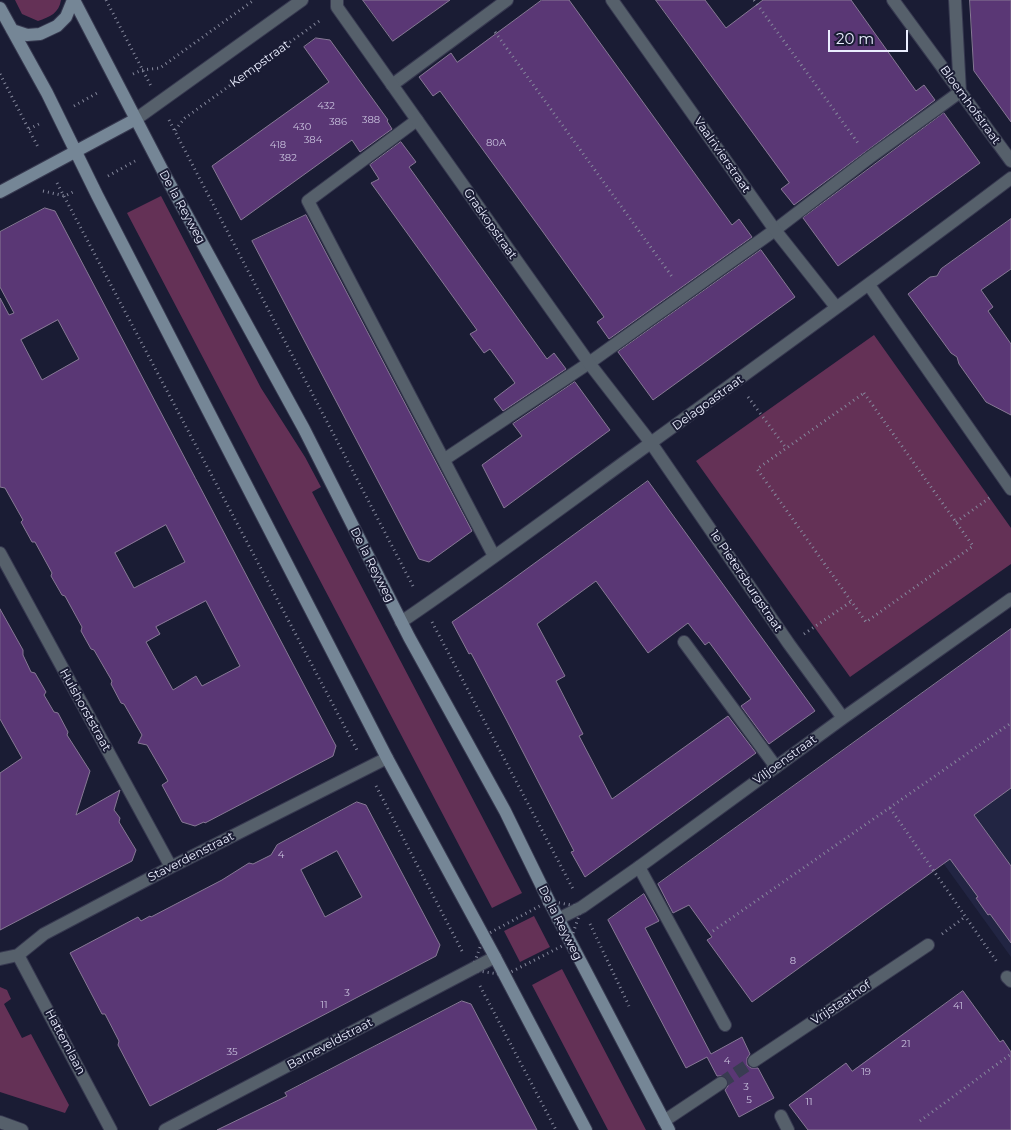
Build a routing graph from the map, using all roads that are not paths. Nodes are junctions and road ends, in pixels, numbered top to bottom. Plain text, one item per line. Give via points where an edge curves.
1 (73, 0) edge
2 (302, 0) edge
3 (507, 0) edge
4 (612, 0) edge
5 (893, 0) edge
6 (955, 0) edge
7 (337, 4) edge
8 (0, 8) edge
9 (12, 30) junction
10 (392, 85) junction
11 (960, 92) junction
12 (136, 119) junction
13 (417, 120) junction
14 (76, 152) junction
15 (1011, 161) edge
16 (1011, 178) edge
17 (0, 192) edge
18 (775, 230) junction
19 (869, 285) junction
20 (836, 307) junction
21 (589, 363) junction
22 (651, 443) junction
23 (445, 459) junction
24 (1010, 487) edge
25 (0, 553) edge
26 (494, 556) junction
27 (1011, 599) edge
28 (401, 622) junction
29 (684, 642) dead end
30 (842, 718) junction
31 (387, 758) junction
32 (776, 767) junction
33 (171, 867) junction
34 (639, 867) junction
35 (558, 919) junction
36 (928, 945) road end
37 (18, 955) junction
38 (495, 957) junction
39 (0, 959) edge
40 (725, 1025) dead end
41 (754, 1061) tunnel mouth
42 (721, 1083) tunnel mouth
43 (781, 1116) dead end
44 (0, 1122) edge
45 (666, 1126) edge
46 (22, 1130) edge
47 (111, 1130) edge
48 (165, 1130) edge
49 (586, 1130) edge
50 (788, 1130) edge

1 - 9 street via 66,17 57,26 27,36
1 - 12 street, De la Reyweg
2 - 12 street
3 - 10 street
4 - 18 street, Vaalrivierstraat
5 - 11 street, Bloemhofstraat
6 - 11 street
7 - 10 street, Graskopstraat
8 - 9 street
9 - 14 street
10 - 13 street, Graskopstraat
11 - 15 street, Bloemhofstraat
11 - 18 street
12 - 14 street
12 - 28 street, De la Reyweg via 304,429
13 - 21 street, Graskopstraat
13 - 23 street via 308,201
14 - 17 street
14 - 31 street
16 - 19 street, Delagoastraat
18 - 20 street, Vaalrivierstraat
18 - 21 street
19 - 20 street, Delagoastraat
19 - 24 street
20 - 22 street, Delagoastraat
21 - 22 street, Graskopstraat
21 - 23 street
22 - 26 street, Delagoastraat
22 - 30 street, 1e Pietersburgstraat
23 - 26 street
25 - 33 street, Hulshorststraat
26 - 28 street, Delagoastraat
27 - 30 street, Viljoenstraat
28 - 35 street, De la Reyweg via 504,811
29 - 32 street
30 - 32 street, Viljoenstraat
31 - 33 street, Staverdenstraat
31 - 38 street
32 - 34 street, Viljoenstraat
33 - 37 street, Staverdenstraat via 44,934
34 - 35 street, Viljoenstraat via 582,907
34 - 40 street
35 - 45 street, De la Reyweg
36 - 41 street, Vrijstaathof
37 - 39 street, Staverdenstraat
37 - 47 street, Hattemlaan
38 - 48 street, Barneveldstraat via 470,965
38 - 49 street
42 - 45 street
43 - 50 street
44 - 46 street

